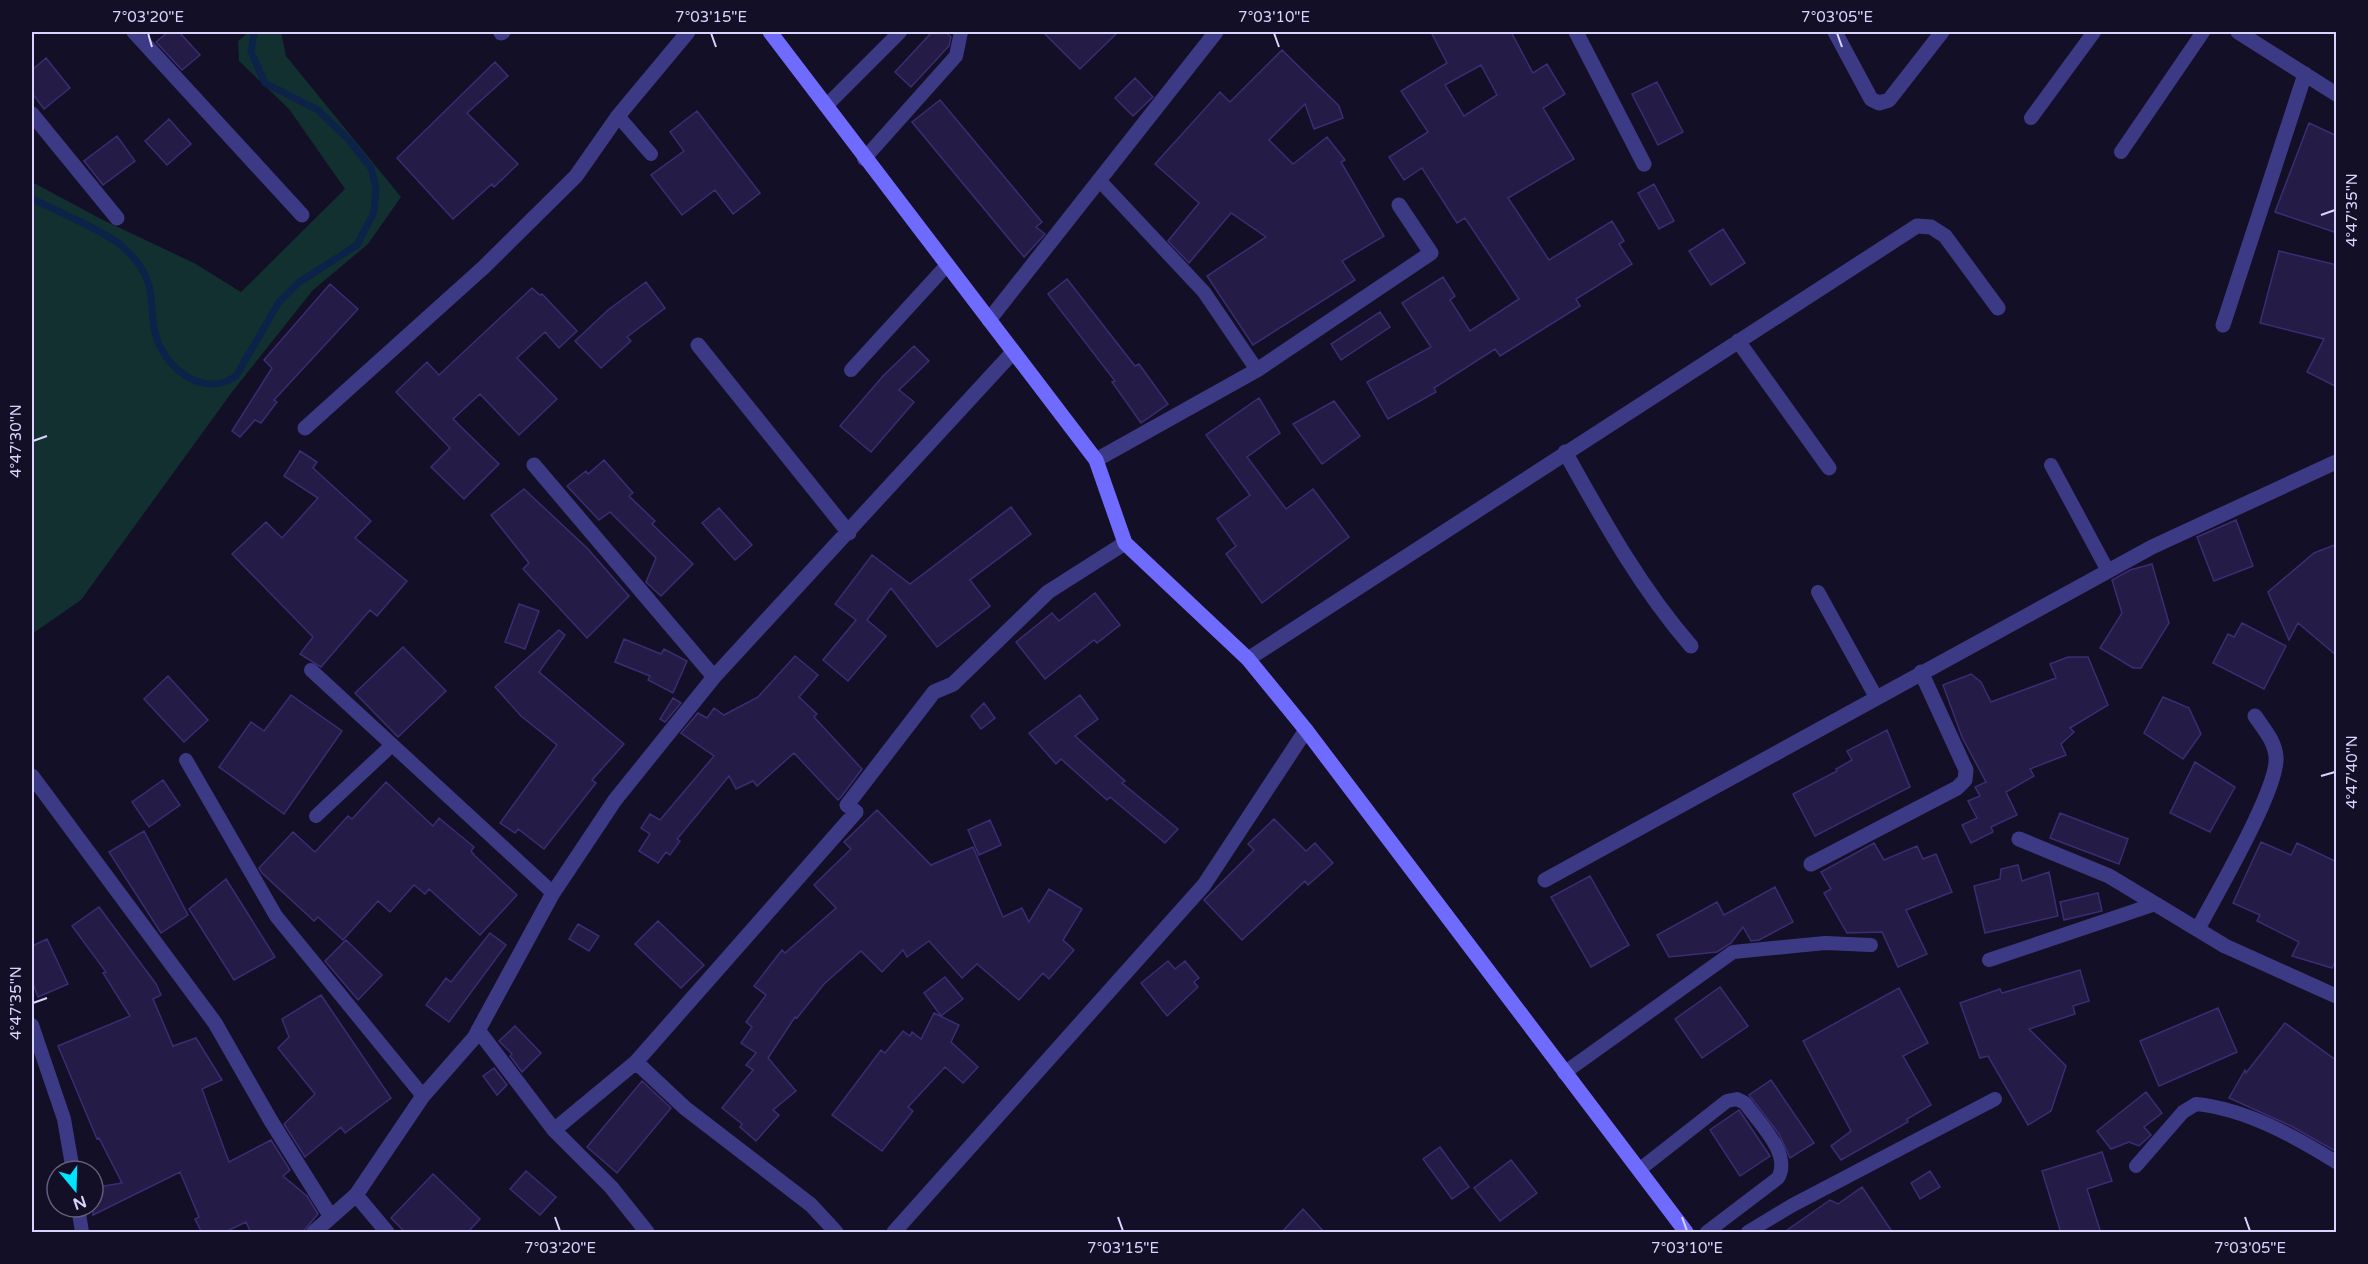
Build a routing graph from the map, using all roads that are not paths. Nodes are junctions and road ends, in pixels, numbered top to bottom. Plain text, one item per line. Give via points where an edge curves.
1 (134, 32) edge
2 (688, 32) edge
3 (770, 32) edge
4 (900, 32) edge
5 (961, 32) edge
6 (1216, 32) edge
7 (1576, 32) edge
8 (1835, 32) edge
9 (1942, 32) edge
10 (2094, 32) edge
11 (2203, 32) edge
12 (2238, 32) edge
13 (2305, 74) junction
14 (2337, 94) edge
15 (826, 106) junction
16 (32, 114) edge
17 (618, 116) junction
18 (2031, 118) dead end
19 (2121, 152) dead end
20 (651, 154) dead end
21 (864, 159) junction
22 (1644, 164) dead end
23 (1100, 181) junction
24 (1399, 205) dead end
25 (302, 214) dead end
26 (117, 218) dead end
27 (946, 265) junction
28 (1998, 308) dead end
29 (989, 320) junction
30 (2223, 325) dead end
31 (1738, 341) junction
32 (698, 345) dead end
33 (1013, 352) junction
34 (851, 370) dead end
35 (1257, 370) junction
36 (304, 428) dead end
37 (1565, 452) junction
38 (1096, 460) junction
39 (2337, 462) edge
40 (534, 465) dead end
41 (2051, 465) dead end
42 (1828, 468) dead end
43 (849, 532) junction
44 (1125, 543) junction
45 (2108, 571) junction
46 (1818, 592) dead end
47 (1691, 646) dead end
48 (1248, 659) junction
49 (311, 670) dead end
50 (1921, 672) junction
51 (714, 676) junction
52 (1876, 697) junction
53 (2256, 716) dead end
54 (1305, 730) junction
55 (393, 745) junction
56 (186, 760) dead end
57 (32, 776) edge
58 (316, 816) dead end
59 (2019, 839) dead end
60 (1811, 864) dead end
61 (1545, 880) dead end
62 (553, 893) junction
63 (2155, 904) junction
64 (2198, 929) junction
65 (1871, 945) dead end
66 (1989, 960) dead end
67 (2337, 996) edge
68 (32, 1025) edge
69 (478, 1030) junction
70 (636, 1062) junction
71 (1564, 1073) junction
72 (423, 1096) junction
73 (1995, 1099) dead end
74 (554, 1130) junction
75 (71, 1159) edge
76 (2337, 1162) edge
77 (2136, 1167) dead end
78 (1639, 1170) junction
79 (356, 1195) junction
80 (331, 1217) junction
81 (314, 1233) edge
82 (387, 1233) edge
83 (647, 1233) edge
84 (836, 1233) edge
85 (894, 1233) edge
86 (1686, 1233) edge
87 (1707, 1233) edge
88 (1748, 1233) edge

1 - 25 street
2 - 17 street
3 - 15 street
4 - 15 lane
5 - 21 lane via 956,56
6 - 23 street
7 - 22 street
8 - 9 street via 1871,99 1879,103 1889,100
10 - 18 lane
11 - 19 lane
12 - 13 street
13 - 14 street
13 - 30 street
15 - 21 street
16 - 26 street
17 - 20 lane
17 - 36 street via 576,176 484,267
21 - 27 street
23 - 29 street
23 - 35 lane via 1204,292
24 - 35 street via 1431,253
27 - 29 street
27 - 34 lane
28 - 31 street via 1945,236 1931,226 1917,226
29 - 33 street
31 - 37 street
31 - 42 street
32 - 43 street
33 - 38 street
33 - 43 street
35 - 38 street
37 - 47 street via 1629,565
37 - 48 street
38 - 44 street
39 - 45 street
40 - 51 street
41 - 45 lane
43 - 51 street
44 - 48 street
44 - 70 street via 1048,592 953,684 934,692 847,806 856,812
45 - 50 street
46 - 52 lane
48 - 54 street
49 - 55 lane
50 - 52 street
50 - 60 street via 1966,770 1965,780 1957,788
51 - 62 street via 615,800
52 - 61 street
53 - 64 street via 2274,744 2277,758 2269,791
54 - 71 street
54 - 85 street via 1204,885
55 - 58 lane
55 - 62 lane
56 - 72 lane via 276,916
57 - 80 street via 215,1023
59 - 63 street via 2109,876
62 - 69 street
63 - 64 street
63 - 66 lane
64 - 67 street via 2225,946
65 - 71 lane via 1825,943 1733,952
68 - 75 lane via 64,1119
69 - 72 street
69 - 74 street
70 - 74 street
70 - 84 street via 686,1108 811,1205
71 - 78 street
72 - 79 street
73 - 88 lane via 1791,1206
74 - 83 street via 611,1187
76 - 77 lane via 2296,1137 2217,1106 2196,1104 2183,1112
78 - 86 street
78 - 87 lane via 1727,1101 1737,1099 1745,1103 1782,1157 1783,1169 1770,1185
79 - 80 street
79 - 82 street
80 - 81 street

